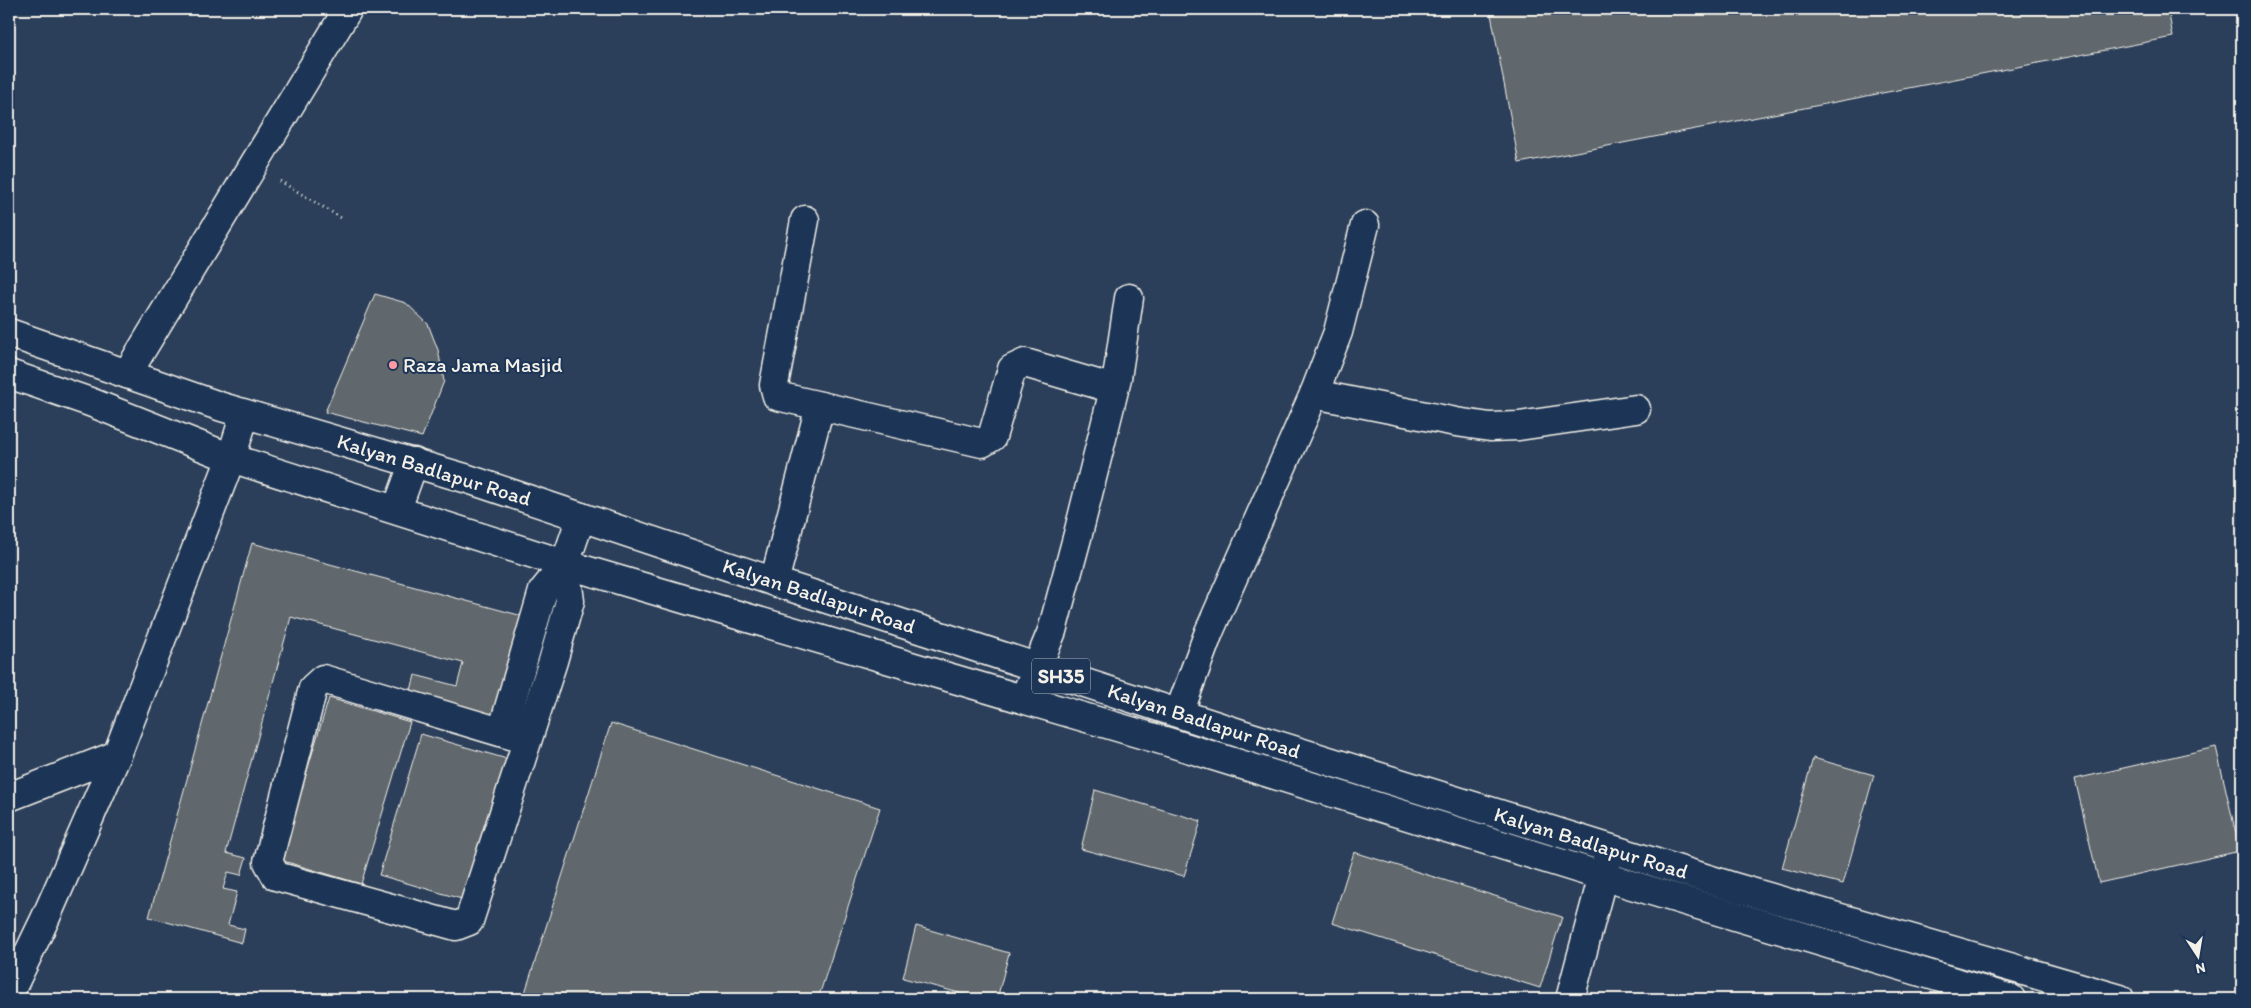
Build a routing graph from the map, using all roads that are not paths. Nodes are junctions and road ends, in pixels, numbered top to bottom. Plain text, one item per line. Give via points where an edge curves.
1 (348, 9) edge
2 (806, 220) dead end
3 (1365, 225) dead end
4 (1129, 298) dead end
5 (20, 337) edge
6 (127, 374) junction
7 (14, 376) edge
8 (1114, 389) junction
9 (1314, 394) junction
10 (820, 406) junction
11 (1636, 409) dead end
12 (245, 414) junction
13 (231, 458) junction
14 (414, 462) junction
15 (397, 509) junction
16 (581, 517) junction
17 (565, 564) junction
18 (774, 582) junction
19 (1037, 668) junction
20 (1024, 699) junction
21 (1179, 713) junction
22 (515, 736) junction
23 (117, 756) junction
24 (9, 797) edge
25 (1610, 849) junction
26 (1602, 876) junction
27 (9, 994) edge
28 (1570, 999) edge
29 (2011, 999) edge
30 (2120, 999) edge

1 - 6 main road
2 - 10 main road via 774,385 777,396
3 - 9 main road via 1338,332
4 - 8 main road
5 - 6 main road, Kalyan Badlapur Road / SH35
5 - 7 main road
6 - 12 main road, Kalyan Badlapur Road / SH35
7 - 13 main road, Kalyan Badlapur Road / SH35 via 90,402
8 - 10 main road via 1025,363 1012,370 992,437 982,444
8 - 19 main road via 1052,631
9 - 11 main road via 1490,427 1519,426
9 - 21 main road via 1209,632
10 - 18 main road
12 - 13 main road
12 - 14 main road, Kalyan Badlapur Road / SH35
13 - 15 main road, Kalyan Badlapur Road / SH35
13 - 23 main road
14 - 15 main road
14 - 16 main road, Kalyan Badlapur Road / SH35
15 - 17 main road, Kalyan Badlapur Road / SH35
16 - 17 main road
16 - 18 main road, Kalyan Badlapur Road / SH35
17 - 20 main road, Kalyan Badlapur Road / SH35
17 - 22 main road via 570,600
18 - 19 main road, Kalyan Badlapur Road / SH35
19 - 20 main road
19 - 21 main road, Kalyan Badlapur Road / SH35
20 - 26 main road, Kalyan Badlapur Road / SH35
21 - 25 main road, Kalyan Badlapur Road / SH35
22 - 22 main road via 323,679 312,688 268,862 276,876 456,926 468,921
23 - 24 main road
23 - 27 main road
25 - 26 main road
25 - 30 main road, Kalyan Badlapur Road / SH35
26 - 28 main road
26 - 29 main road, Kalyan Badlapur Road / SH35

